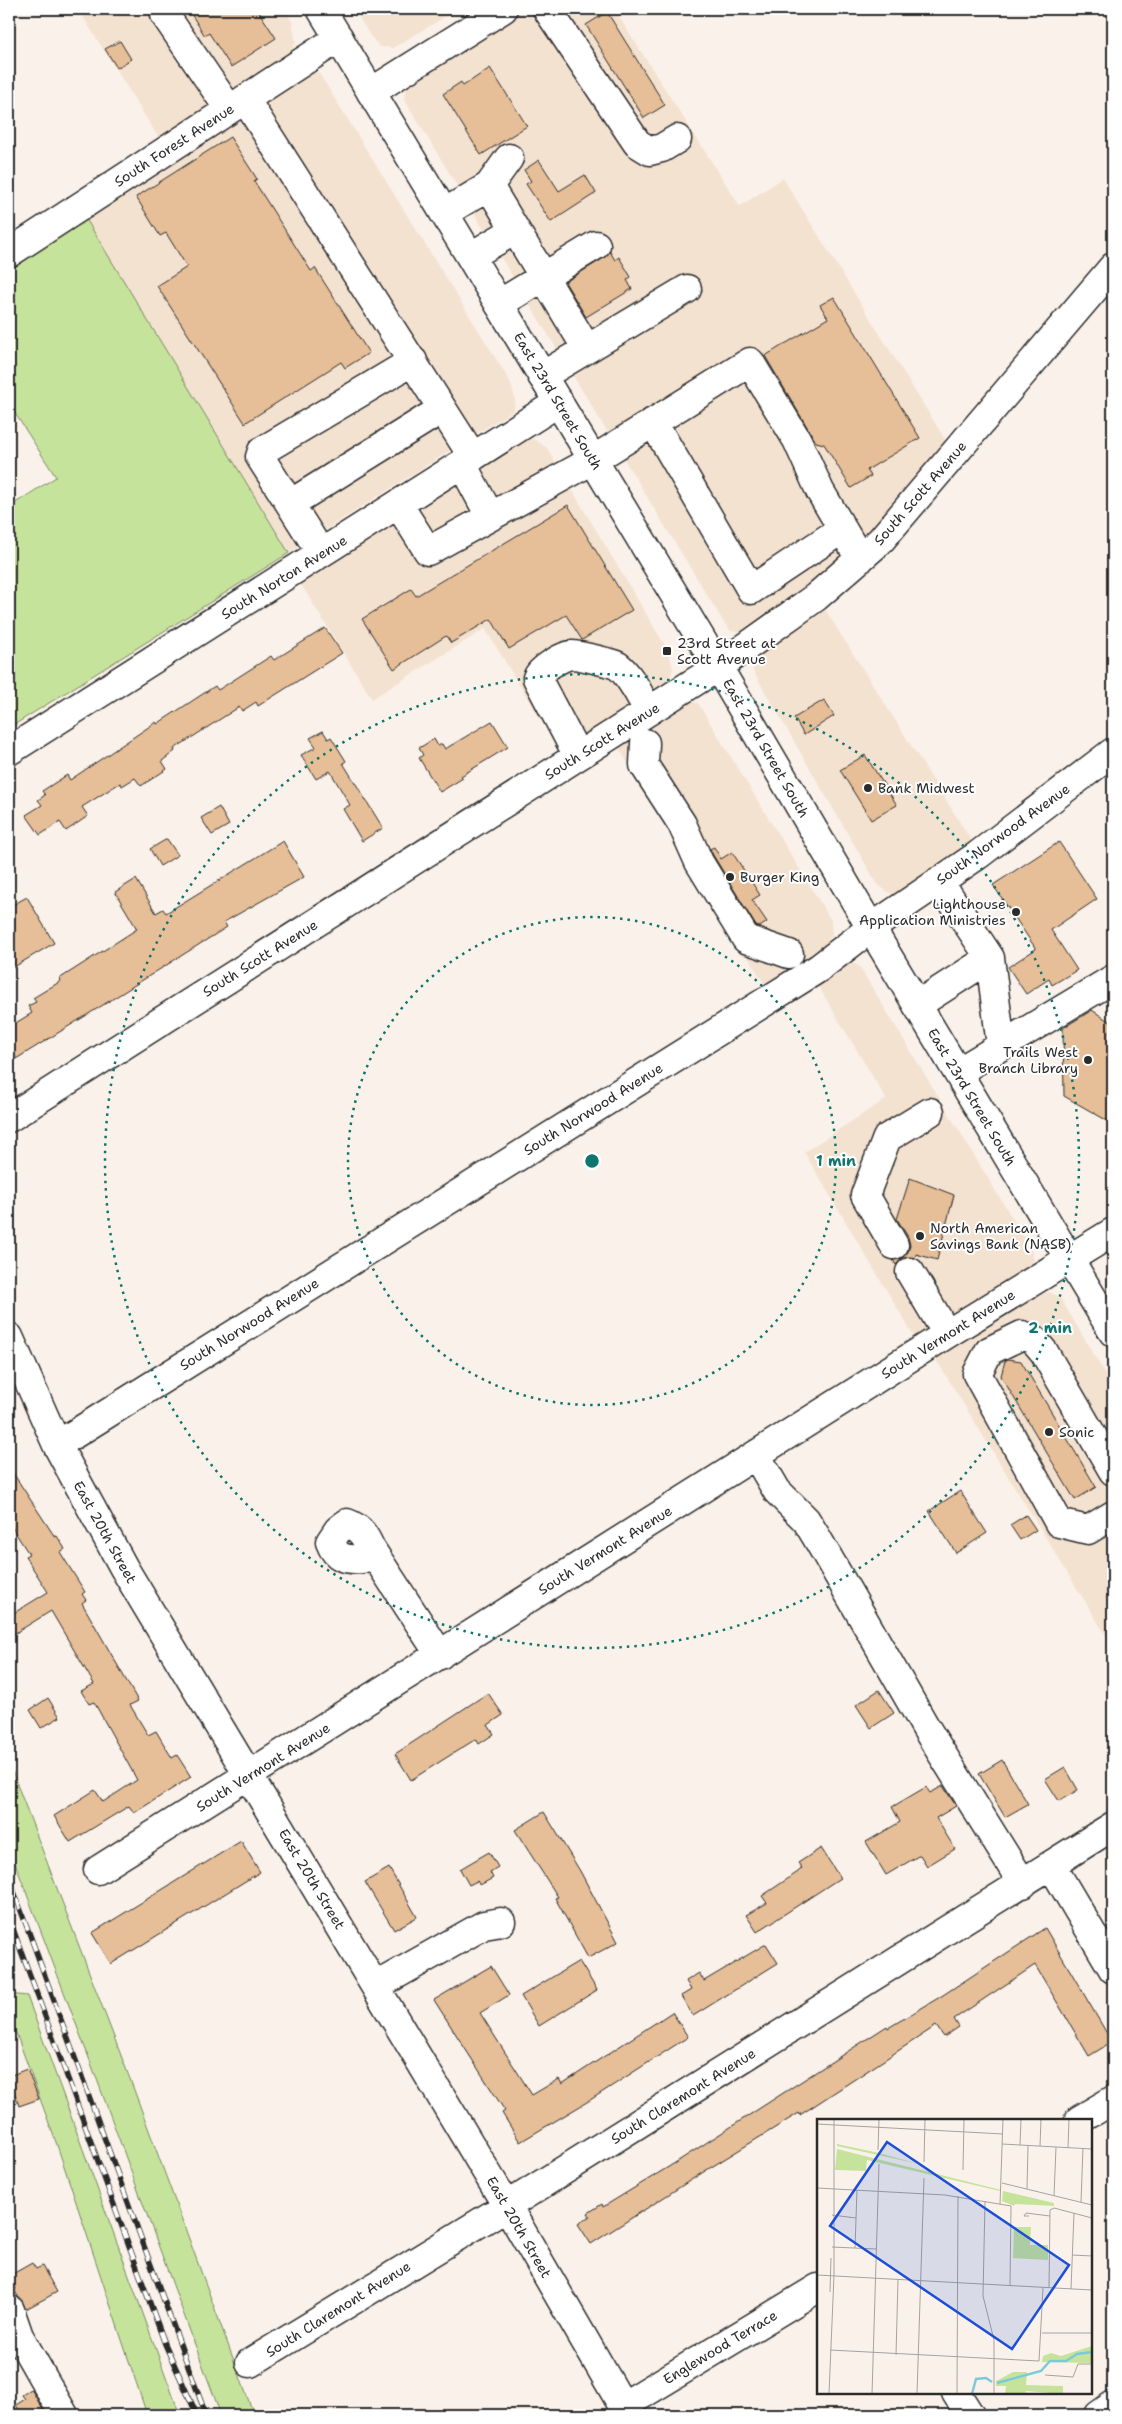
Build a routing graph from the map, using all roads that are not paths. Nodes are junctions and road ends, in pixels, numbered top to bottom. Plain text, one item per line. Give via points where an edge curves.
1 (321, 9) edge
2 (503, 9) edge
3 (547, 9) edge
4 (165, 15) dead end
5 (339, 38) junction
6 (371, 92) junction
7 (237, 104) junction
8 (677, 139) dead end
9 (509, 158) dead end
10 (489, 186) junction
11 (444, 214) junction
12 (515, 230) junction
13 (596, 245) dead end
14 (9, 253) edge
15 (470, 256) junction
16 (1113, 267) edge
17 (543, 278) junction
18 (687, 289) dead end
19 (499, 304) junction
20 (587, 349) junction
21 (413, 361) junction
22 (542, 376) junction
23 (558, 402) junction
24 (442, 409) junction
25 (653, 422) junction
26 (468, 460) junction
27 (593, 460) junction
28 (290, 504) junction
29 (398, 504) junction
30 (490, 516) junction
31 (842, 530) junction
32 (321, 553) junction
33 (860, 559) junction
34 (718, 667) junction
35 (649, 711) junction
36 (644, 743) dead end
37 (9, 751) edge
38 (1113, 752) edge
39 (578, 756) junction
40 (939, 882) junction
41 (872, 928) junction
42 (789, 954) dead end
43 (990, 958) junction
44 (1110, 984) edge
45 (917, 1004) junction
46 (1001, 1046) junction
47 (958, 1072) junction
48 (930, 1112) dead end
49 (9, 1118) edge
50 (1113, 1232) edge
51 (894, 1245) dead end
52 (1069, 1260) junction
53 (910, 1272) dead end
54 (938, 1319) dead end
55 (1113, 1332) edge
56 (9, 1337) edge
57 (57, 1445) junction
58 (756, 1455) junction
59 (1113, 1472) edge
60 (1113, 1515) edge
61 (370, 1549) dead end
62 (440, 1655) junction
63 (250, 1775) junction
64 (1113, 1826) edge
65 (1052, 1866) junction
66 (98, 1870) dead end
67 (1023, 1884) junction
68 (501, 1922) dead end
69 (1113, 1969) edge
70 (376, 1986) junction
71 (1113, 2100) edge
72 (1081, 2119) edge
73 (507, 2206) junction
74 (817, 2289) edge
75 (10, 2310) edge
76 (250, 2363) dead end
77 (957, 2394) edge
78 (1113, 2406) edge
79 (625, 2411) edge
80 (64, 2415) edge
81 (970, 2415) edge
82 (1099, 2415) edge

1 - 5 street, East 23rd Street South
2 - 6 street
3 - 8 street via 636,143 650,151
4 - 7 street
5 - 6 street, East 23rd Street South
5 - 7 street, South Forest Avenue
6 - 11 street, East 23rd Street South
7 - 14 street, South Forest Avenue
7 - 21 street
9 - 10 street
10 - 11 street
10 - 12 street
11 - 15 street, East 23rd Street South
12 - 15 street
12 - 17 street
13 - 17 street
15 - 19 street, East 23rd Street South
16 - 33 street, South Scott Avenue via 880,541
17 - 19 street
17 - 20 street
18 - 20 street
19 - 22 street, East 23rd Street South
20 - 22 street
21 - 24 street
21 - 28 street via 262,452 260,456
22 - 23 street, East 23rd Street South
23 - 26 street, South Norton Avenue
23 - 27 street, East 23rd Street South
24 - 26 street
24 - 28 street
25 - 27 street
25 - 31 street via 750,590
25 - 31 street via 750,362 797,440
26 - 29 street, South Norton Avenue
26 - 30 street
27 - 30 street
27 - 34 street, East 23rd Street South
28 - 32 street
29 - 30 street via 428,550
29 - 32 street, South Norton Avenue
31 - 33 street
32 - 37 street, South Norton Avenue
33 - 34 street, South Scott Avenue via 816,598
34 - 35 street, South Scott Avenue
34 - 41 street, East 23rd Street South
35 - 39 street, South Scott Avenue
35 - 39 street via 615,664 572,656 539,673 537,678
36 - 42 street via 644,765 682,824 699,862 746,939
38 - 40 street, South Norwood Avenue
39 - 49 street, South Scott Avenue
40 - 41 street, South Norwood Avenue
40 - 43 street
41 - 45 street, East 23rd Street South
41 - 57 street, South Norwood Avenue via 819,968
43 - 45 street
43 - 46 street
44 - 46 street
45 - 47 street, East 23rd Street South
46 - 47 street
47 - 52 street, East 23rd Street South
48 - 51 street via 887,1138 865,1195
50 - 52 street, South Vermont Avenue
52 - 55 street, East 23rd Street South
52 - 58 street, South Vermont Avenue
53 - 54 street
56 - 57 street, East 20th Street
57 - 63 street, East 20th Street via 124,1568
58 - 62 street, South Vermont Avenue
58 - 67 street via 777,1491 806,1520 818,1538 926,1728
59 - 60 street via 1044,1352 1033,1339 1022,1335 989,1351 977,1374 1059,1523 1088,1530
61 - 62 street
62 - 63 street, South Vermont Avenue
63 - 66 street, South Vermont Avenue
63 - 70 street, East 20th Street
64 - 65 street, South Claremont Avenue
65 - 67 street, South Claremont Avenue
65 - 69 street
67 - 73 street, South Claremont Avenue
68 - 70 street via 484,1925
70 - 73 street, East 20th Street
71 - 72 street
73 - 76 street, South Claremont Avenue
73 - 79 street, East 20th Street
74 - 79 street, Englewood Terrace
75 - 80 street via 19,2336
77 - 81 street
78 - 82 street

